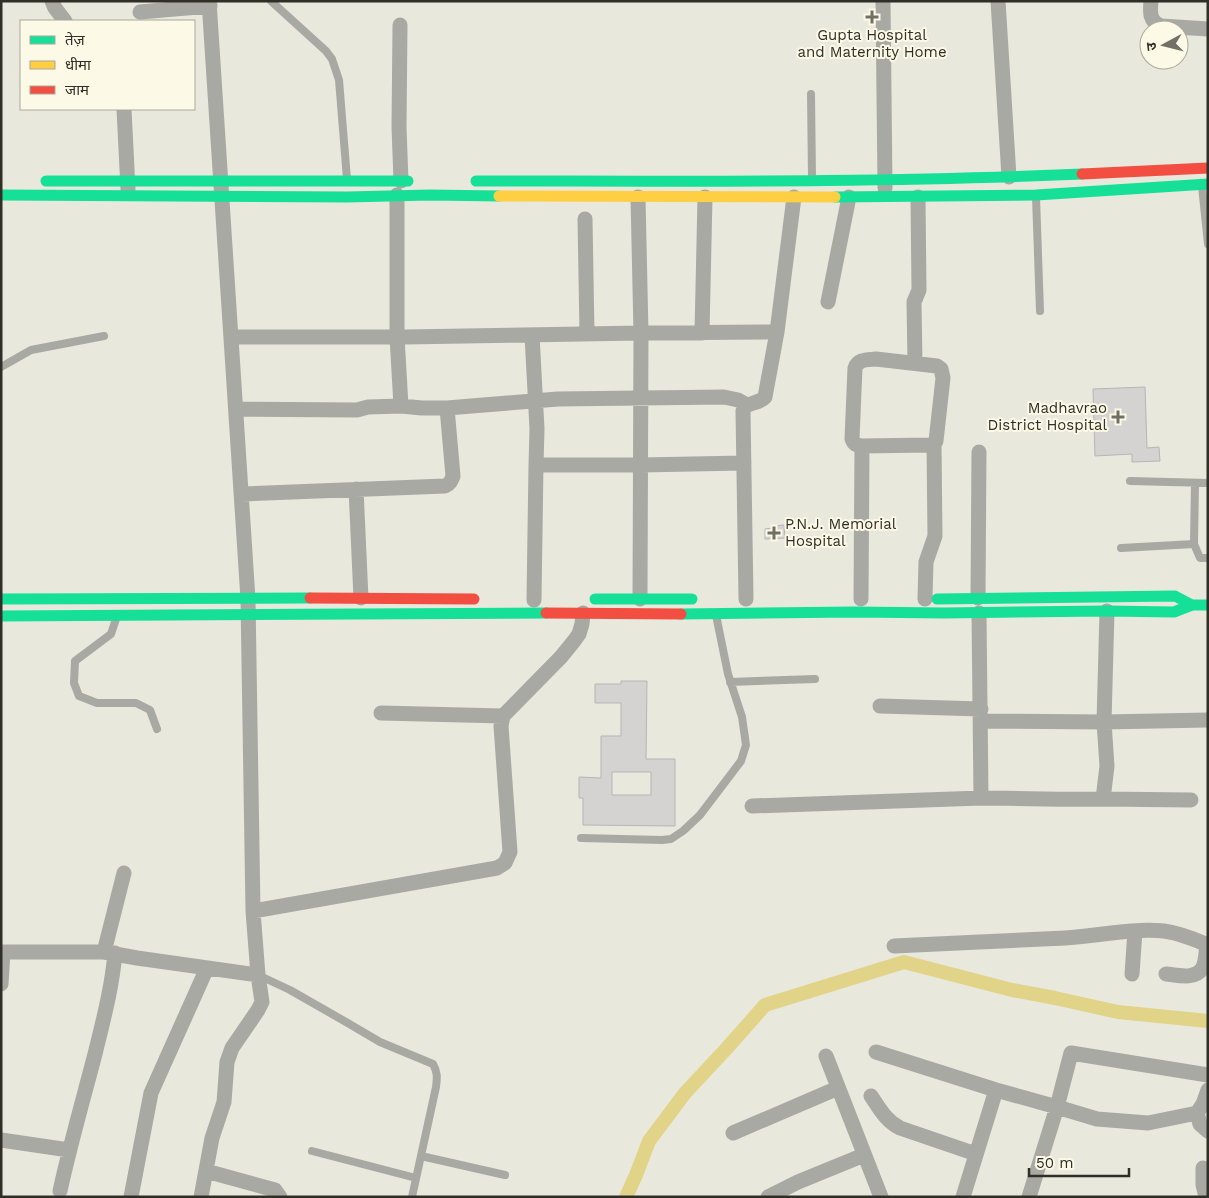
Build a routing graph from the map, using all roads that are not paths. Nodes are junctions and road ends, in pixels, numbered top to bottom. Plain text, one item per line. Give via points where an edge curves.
1 (52, 1) edge
2 (271, 1) edge
3 (883, 1) edge
4 (998, 1) edge
5 (1150, 1) edge
6 (210, 4) edge
7 (140, 12) dead end
8 (64, 20) edge
9 (400, 25) dead end
10 (1208, 29) edge
11 (811, 94) dead end
12 (124, 110) edge
13 (1208, 168) edge
14 (1009, 177) junction
15 (127, 180) junction
16 (222, 180) junction
17 (469, 180) dead end
18 (812, 180) junction
19 (885, 180) junction
20 (30, 181) dead end
21 (347, 181) junction
22 (420, 181) dead end
23 (1205, 184) edge
24 (399, 188) junction
25 (1, 194) edge
26 (128, 195) junction
27 (1036, 195) junction
28 (223, 196) junction
29 (918, 196) junction
30 (638, 197) junction
31 (705, 197) junction
32 (794, 197) junction
33 (848, 197) junction
34 (886, 198) junction
35 (585, 219) dead end
36 (1208, 244) edge
37 (828, 302) dead end
38 (1040, 311) dead end
39 (777, 332) junction
40 (702, 333) junction
41 (587, 334) junction
42 (641, 334) junction
43 (532, 335) junction
44 (104, 336) dead end
45 (397, 336) junction
46 (232, 337) junction
47 (915, 363) junction
48 (1, 367) edge
49 (641, 398) junction
50 (535, 400) junction
51 (747, 405) junction
52 (401, 406) junction
53 (447, 408) junction
54 (237, 409) junction
55 (934, 444) junction
56 (862, 446) junction
57 (979, 452) dead end
58 (744, 463) junction
59 (536, 465) junction
60 (641, 465) junction
61 (1130, 481) dead end
62 (1195, 483) junction
63 (1208, 483) edge
64 (356, 489) junction
65 (242, 494) junction
66 (1194, 544) junction
67 (1121, 548) dead end
68 (1208, 558) edge
69 (361, 598) junction
70 (1, 599) edge
71 (248, 599) junction
72 (484, 599) dead end
73 (640, 599) junction
74 (668, 599) junction
75 (707, 599) dead end
76 (746, 599) dead end
77 (861, 599) dead end
78 (920, 599) joint
79 (535, 600) dead end
80 (978, 605) junction
81 (1192, 605) junction
82 (1208, 605) edge
83 (583, 606) junction
84 (1107, 611) junction
85 (715, 613) junction
86 (669, 614) junction
87 (117, 615) junction
88 (248, 615) junction
89 (1, 616) edge
90 (815, 679) dead end
91 (730, 682) junction
92 (880, 706) dead end
93 (380, 713) dead end
94 (981, 715) junction
95 (503, 716) junction
96 (1208, 720) edge
97 (1104, 722) junction
98 (157, 730) dead end
99 (981, 798) junction
100 (1103, 799) junction
101 (1191, 800) dead end
102 (752, 806) dead end
103 (582, 838) dead end
104 (124, 873) dead end
105 (253, 911) junction
106 (1135, 931) junction
107 (1207, 945) edge
108 (894, 946) dead end
109 (2, 952) edge
110 (109, 953) junction
111 (208, 968) junction
112 (1205, 968) edge
113 (1132, 974) dead end
114 (1166, 974) dead end
115 (258, 975) junction
116 (1, 984) edge
117 (876, 1052) dead end
118 (826, 1056) dead end
119 (1208, 1075) edge
120 (838, 1088) junction
121 (996, 1090) junction
122 (1208, 1090) edge
123 (871, 1096) dead end
124 (1057, 1107) junction
125 (1197, 1113) junction
126 (1208, 1131) edge
127 (732, 1133) dead end
128 (1, 1140) edge
129 (69, 1150) junction
130 (312, 1151) dead end
131 (976, 1154) junction
132 (864, 1155) junction
133 (421, 1156) junction
134 (1203, 1168) dead end
135 (206, 1171) junction
136 (505, 1175) dead end
137 (416, 1178) junction
138 (60, 1191) dead end
139 (1208, 1194) edge
140 (131, 1197) edge
141 (201, 1197) edge
142 (280, 1197) edge
143 (412, 1197) edge
144 (768, 1197) edge
145 (881, 1197) edge
146 (963, 1197) edge
147 (1029, 1197) edge

1 - 8 street
2 - 21 lane via 332,59 339,80
3 - 19 street
4 - 14 street
5 - 10 street via 1152,21 1160,26
6 - 7 street
6 - 16 street
9 - 24 street
11 - 18 lane
12 - 15 street
13 - 14 street
14 - 19 street
15 - 16 street
15 - 20 street
15 - 26 street
16 - 21 street
16 - 28 street
17 - 18 street
18 - 19 street
19 - 34 street
21 - 24 street
22 - 24 street
23 - 27 street
23 - 36 lane
24 - 28 street via 346,197
24 - 30 street
24 - 45 street
25 - 26 street
26 - 28 street
27 - 29 street
27 - 38 lane
28 - 46 street
29 - 34 street
29 - 47 street via 919,290 914,302
30 - 31 street
30 - 42 street
31 - 32 street
31 - 40 street
32 - 33 street
32 - 39 street
33 - 34 street
33 - 37 street
35 - 41 street
39 - 40 street
39 - 51 street via 764,397 760,402
40 - 42 street
41 - 42 street
41 - 43 street
42 - 49 street
43 - 45 street
43 - 50 street
44 - 48 lane via 31,350
45 - 46 street
45 - 52 street
46 - 54 street
47 - 55 street via 937,366 943,373
47 - 56 street via 876,359 862,360 856,365 852,439
49 - 50 street
49 - 51 street via 724,397
49 - 60 street
50 - 53 street
50 - 59 street
51 - 58 street via 743,411
52 - 53 street
52 - 54 street via 357,410
53 - 64 street via 453,476 448,484
54 - 65 street
55 - 56 street
55 - 78 street via 935,536 926,562
56 - 77 street
57 - 80 street
58 - 60 street
58 - 76 street
59 - 60 street
59 - 79 street
60 - 73 street
61 - 62 lane
62 - 63 lane
62 - 66 lane
64 - 65 street
64 - 69 street
65 - 71 street
66 - 67 lane
66 - 68 lane via 1200,558
69 - 71 street
69 - 72 street
70 - 71 street
71 - 88 street
73 - 74 street
73 - 83 street
74 - 75 street
74 - 86 street
78 - 80 street
80 - 81 street via 1175,596
80 - 84 street
80 - 85 street
80 - 94 street
81 - 82 street
81 - 84 street via 1174,612
83 - 86 street
83 - 88 street
83 - 95 street via 582,624 574,641
84 - 97 street
85 - 86 street
85 - 91 lane
87 - 88 street
87 - 89 street
87 - 98 lane via 111,634 76,661 74,683 79,696 97,703 136,703 150,710
88 - 105 street
90 - 91 lane
91 - 103 lane via 742,717 746,745 741,761 700,815 671,839
92 - 94 street
93 - 95 street
94 - 97 street
94 - 99 street
95 - 105 street via 501,726 510,852 506,863 497,868
96 - 97 street
97 - 100 street via 1107,766
99 - 100 street
99 - 102 street
100 - 101 street
104 - 110 street
105 - 115 street
106 - 107 street via 1177,933
106 - 108 street
106 - 113 street
107 - 112 street
109 - 110 street
109 - 116 street
110 - 111 street
110 - 129 street via 113,977 108,1003
111 - 115 street
111 - 140 street via 151,1093
112 - 114 street via 1191,976
115 - 133 lane via 380,1042 433,1064 438,1077
115 - 135 street via 262,1002 232,1048 227,1062 224,1102 212,1138
117 - 121 street
118 - 120 street
119 - 124 street via 1071,1053
120 - 127 street
120 - 132 street
121 - 124 street
121 - 131 street
122 - 125 street
123 - 131 street via 884,1116 900,1128
124 - 125 street via 1097,1119 1148,1123
124 - 147 street
125 - 126 street via 1200,1124
128 - 129 street
129 - 138 street
130 - 137 lane
131 - 146 street
132 - 144 street
132 - 145 street
133 - 136 lane
133 - 137 lane
134 - 139 street via 1203,1185
135 - 141 street
135 - 142 street via 275,1190
137 - 143 lane

